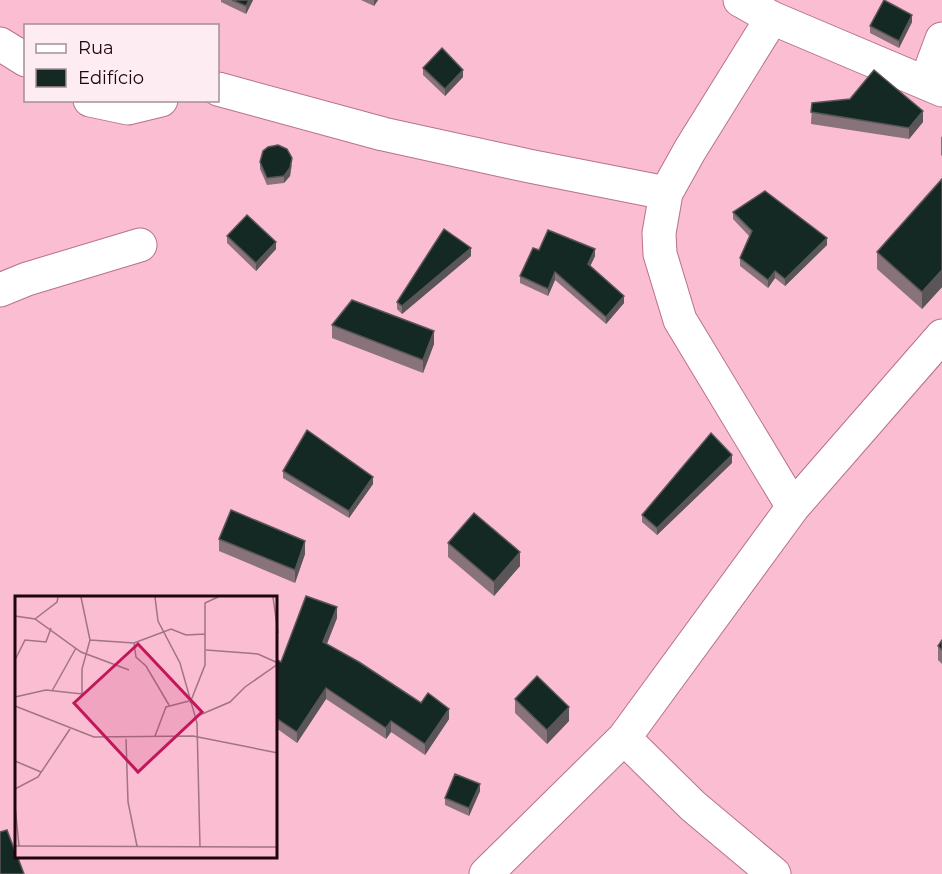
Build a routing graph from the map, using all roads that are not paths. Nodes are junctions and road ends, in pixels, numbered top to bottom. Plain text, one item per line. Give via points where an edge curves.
1 (740, 0) edge
2 (778, 9) edge
3 (942, 39) edge
4 (0, 44) edge
5 (24, 59) edge
6 (934, 86) edge
7 (219, 89) edge
8 (100, 102) edge
9 (153, 102) edge
10 (666, 193) junction
11 (140, 245) dead end
12 (0, 290) edge
13 (942, 336) edge
14 (793, 507) junction
15 (624, 738) junction
16 (486, 874) edge
17 (774, 874) edge

1 - 2 street
2 - 6 street via 802,30
2 - 10 street
3 - 6 street
4 - 5 street
7 - 10 street via 383,134
8 - 9 street via 128,108
10 - 14 street via 659,232 660,254 680,320
11 - 12 street
13 - 14 street
14 - 15 street
15 - 16 street
15 - 17 street via 693,806

